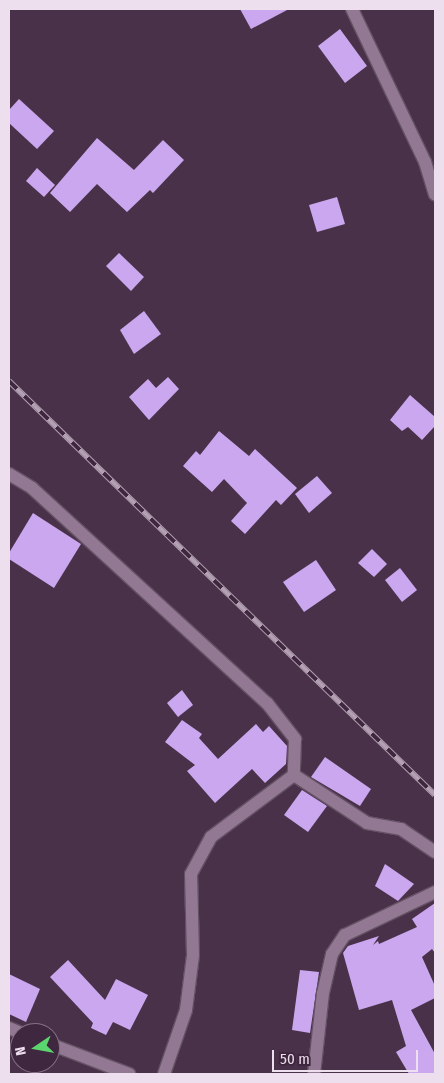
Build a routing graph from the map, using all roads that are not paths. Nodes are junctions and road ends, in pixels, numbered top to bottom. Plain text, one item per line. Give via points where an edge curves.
1 (352, 9) edge
2 (435, 194) edge
3 (9, 474) edge
4 (294, 775) junction
5 (435, 852) edge
6 (435, 892) edge
7 (60, 1048) edge
8 (129, 1074) edge
9 (164, 1074) edge
10 (314, 1074) edge

1 - 2 street via 425,162
3 - 4 street via 32,488 267,703 295,739
4 - 5 street via 367,823 401,829
4 - 9 street via 211,837 191,874 192,955 186,1010
6 - 10 street via 345,935 332,954 323,993
7 - 8 street

